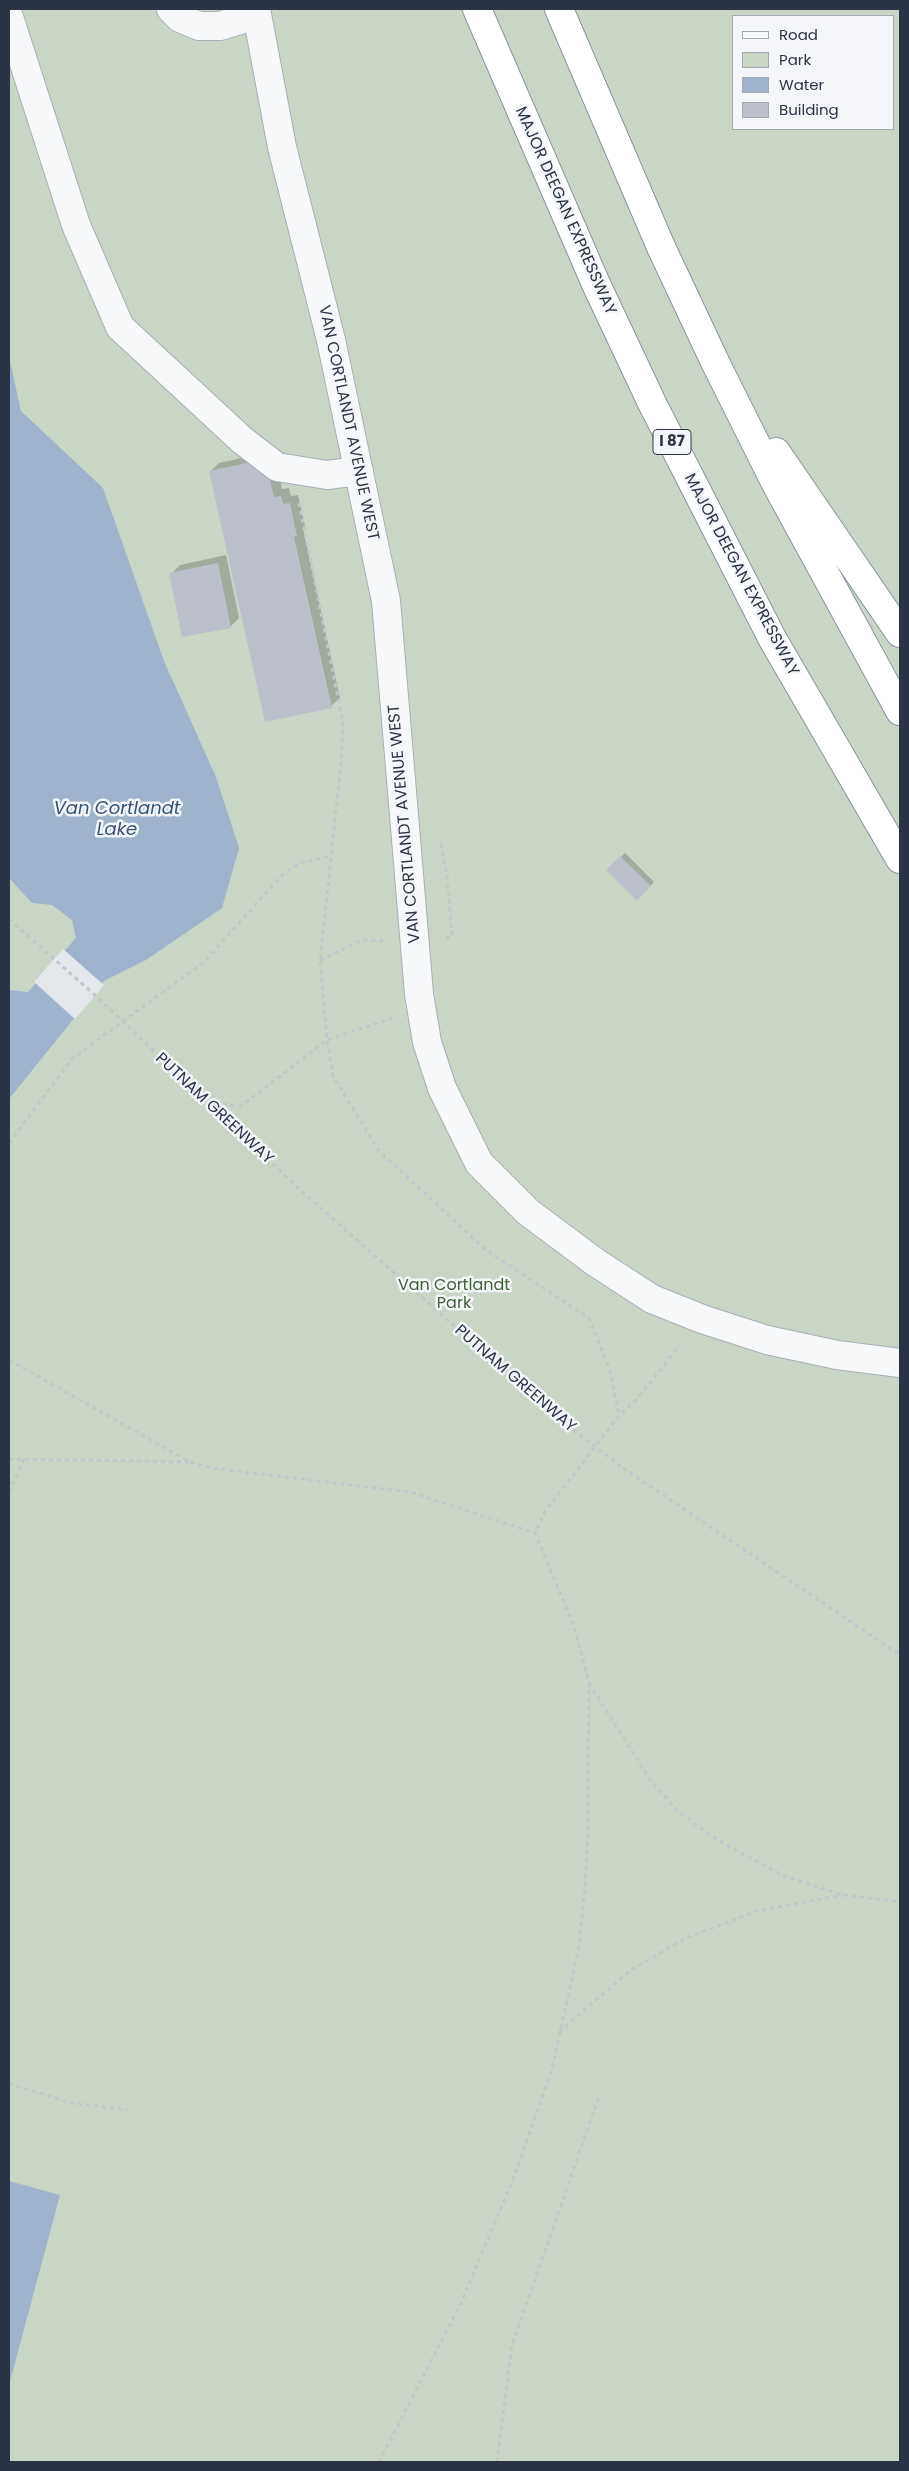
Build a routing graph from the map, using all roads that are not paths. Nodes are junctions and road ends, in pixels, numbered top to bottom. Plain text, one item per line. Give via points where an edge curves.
1 (171, 9) edge
2 (254, 9) edge
3 (477, 9) edge
4 (558, 9) edge
5 (9, 18) edge
6 (716, 364) junction
7 (359, 471) junction
8 (900, 633) edge
9 (900, 711) edge
10 (900, 859) edge
11 (900, 1363) edge

1 - 2 street, VAN CORTLANDT AVENUE WEST via 180,18 199,26 220,26 240,20
2 - 7 street, VAN CORTLANDT AVENUE WEST via 282,147 331,340
3 - 10 highway, MAJOR DEEGAN EXPRESSWAY / I 87 via 596,284 656,411 772,638
4 - 6 highway
5 - 7 street via 76,225 120,327 242,440 277,467 327,475
6 - 8 highway
6 - 9 highway via 775,482
7 - 11 street, VAN CORTLANDT AVENUE WEST via 386,601 421,1008 427,1042 442,1088 479,1163 528,1212 652,1299 767,1340 838,1355

